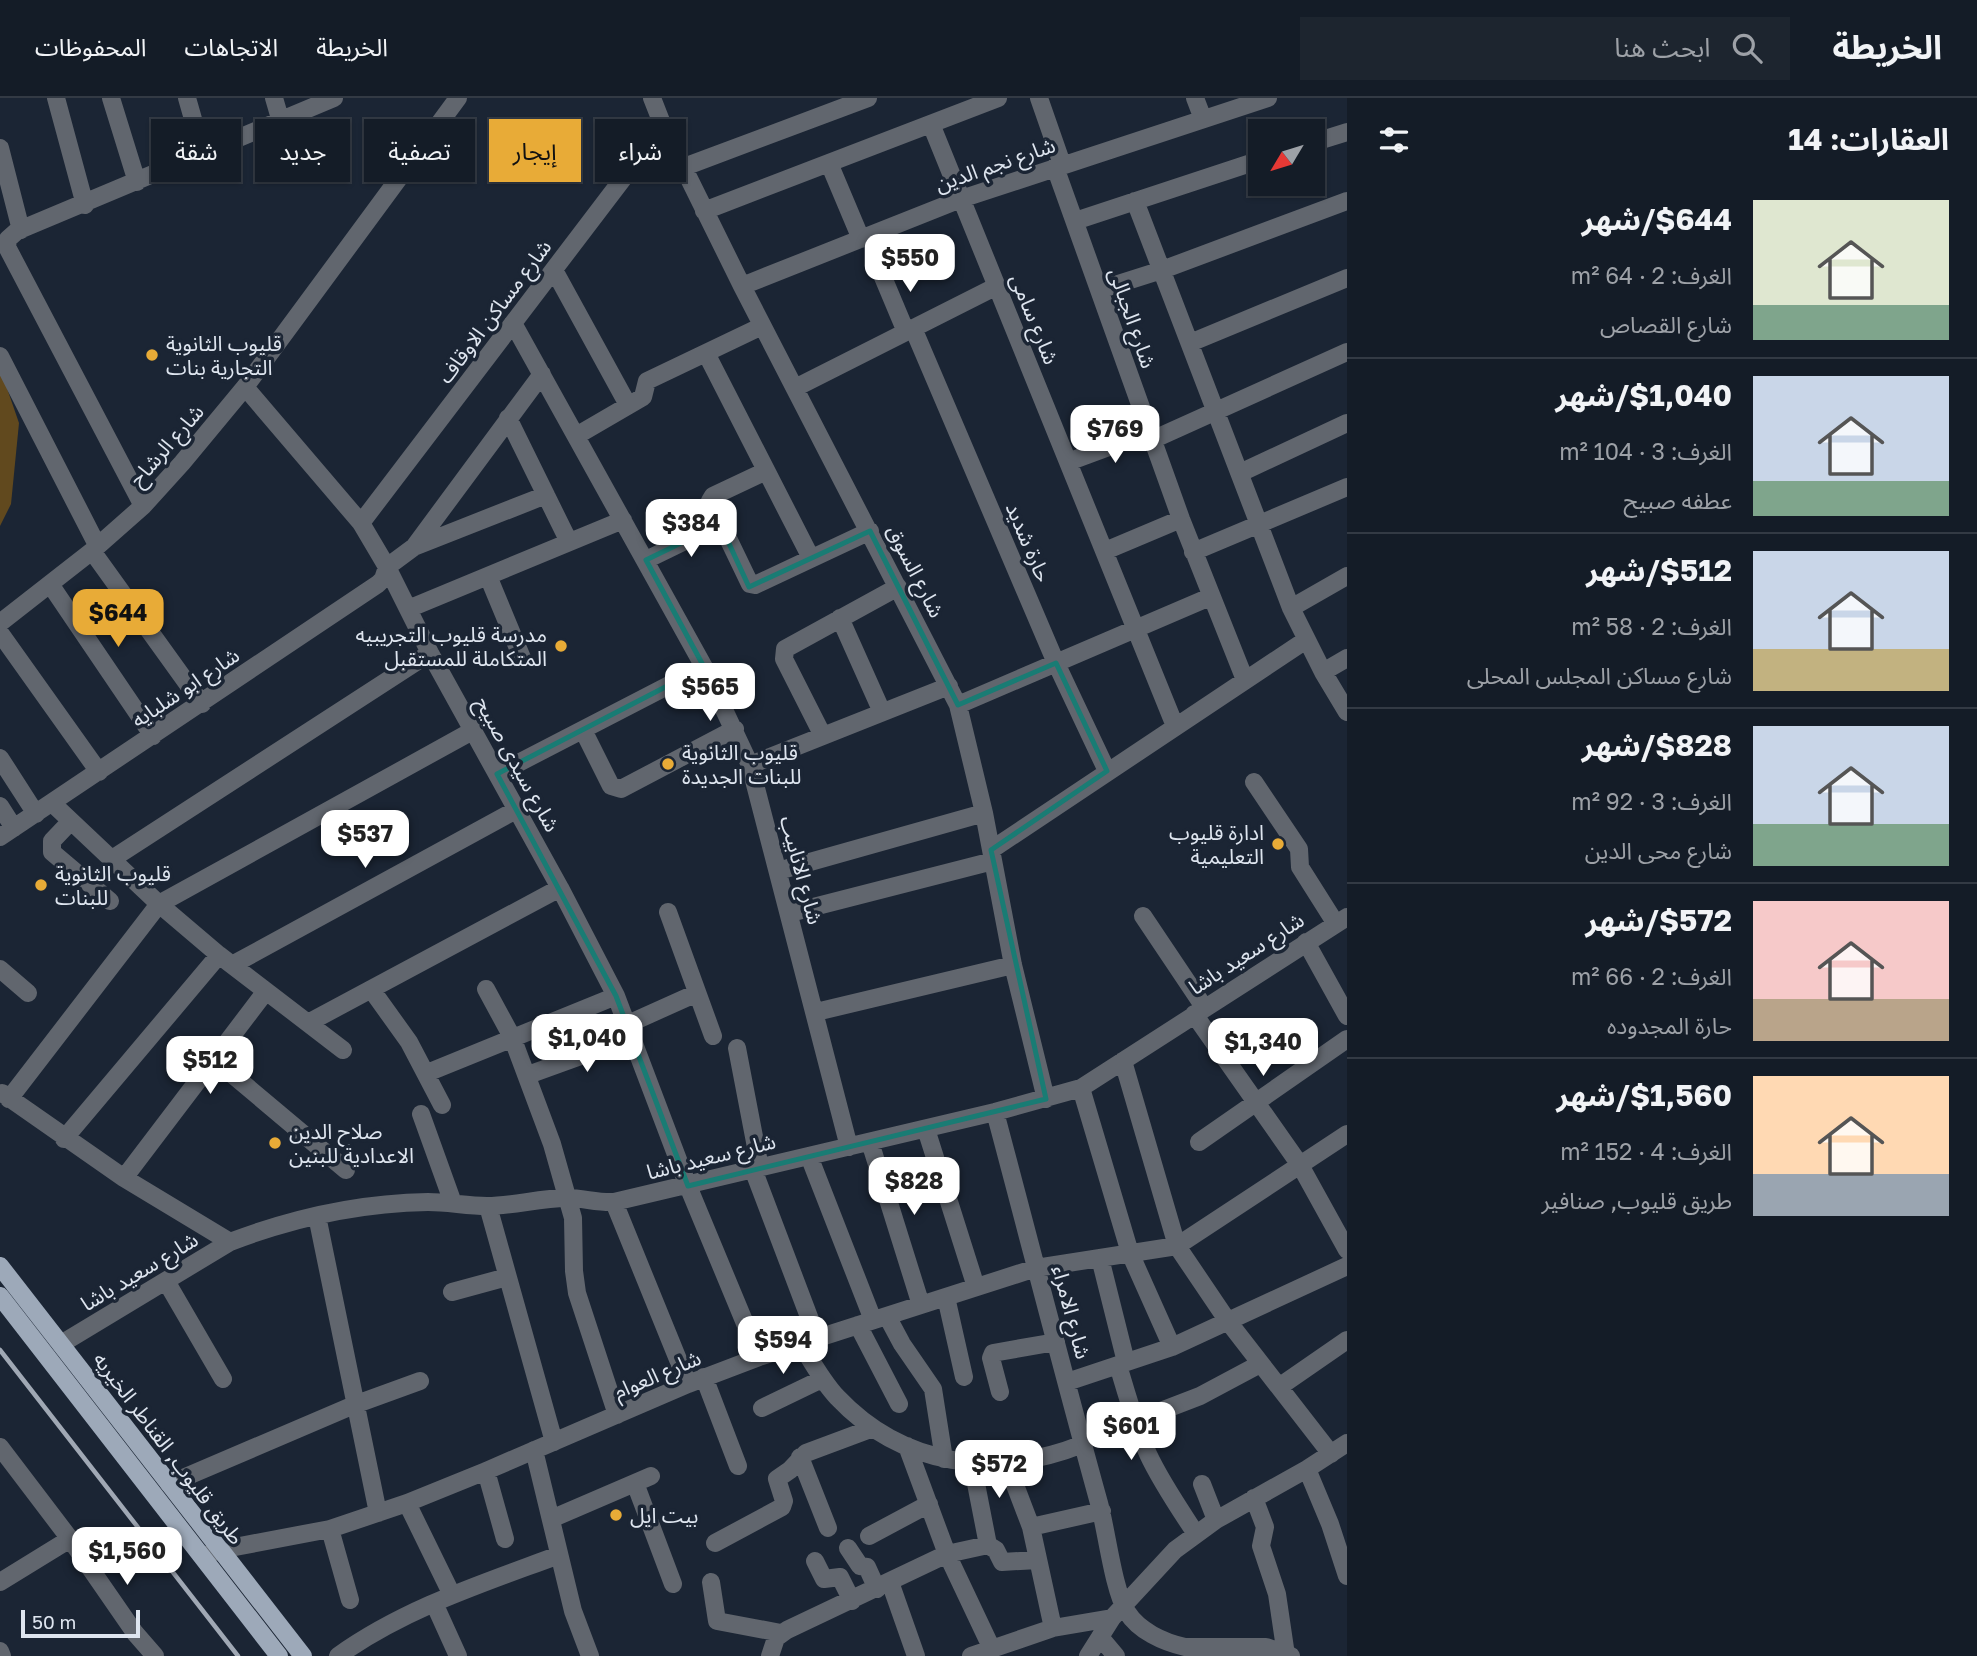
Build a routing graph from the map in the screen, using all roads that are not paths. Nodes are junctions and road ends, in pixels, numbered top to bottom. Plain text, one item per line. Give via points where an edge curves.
1 (55, 98) edge
2 (111, 98) edge
3 (187, 98) edge
4 (274, 98) edge
5 (334, 98) edge
6 (458, 98) edge
7 (652, 98) edge
8 (868, 98) edge
9 (998, 98) edge
10 (1039, 98) edge
11 (1195, 98) edge
12 (1268, 98) edge
13 (193, 119) edge
14 (280, 119) edge
15 (288, 119) edge
16 (660, 119) edge
17 (1203, 119) junction
18 (931, 124) junction
19 (1347, 132) edge
20 (1325, 139) edge
21 (0, 148) edge
22 (829, 163) junction
23 (1248, 164) edge
24 (686, 166) edge
25 (1059, 166) junction
26 (686, 171) edge
27 (151, 176) edge
28 (136, 182) junction
29 (621, 182) edge
30 (961, 199) junction
31 (1135, 201) junction
32 (1347, 201) edge
33 (85, 205) junction
34 (704, 211) junction
35 (1075, 221) junction
36 (22, 230) junction
37 (861, 239) junction
38 (4, 249) edge
39 (554, 270) junction
40 (880, 270) dead end
41 (1162, 270) junction
42 (1347, 278) edge
43 (742, 286) junction
44 (997, 286) junction
45 (1099, 290) junction
46 (513, 323) junction
47 (762, 326) junction
48 (909, 330) junction
49 (1190, 343) junction
50 (1347, 352) edge
51 (706, 353) junction
52 (0, 356) edge
53 (542, 374) junction
54 (246, 387) junction
55 (795, 388) junction
56 (628, 405) junction
57 (1216, 411) junction
58 (508, 418) junction
59 (1347, 423) edge
60 (576, 436) junction
61 (1151, 436) junction
62 (1068, 462) junction
63 (766, 471) junction
64 (1240, 473) junction
65 (1347, 487) edge
66 (545, 495) junction
67 (143, 506) junction
68 (1181, 519) junction
69 (623, 520) junction
70 (361, 523) junction
71 (720, 524) junction
72 (1260, 524) junction
73 (870, 531) junction
74 (569, 542) junction
75 (414, 547) junction
76 (95, 548) junction
77 (1105, 551) junction
78 (1193, 552) junction
79 (811, 558) junction
80 (646, 560) junction
81 (387, 567) junction
82 (488, 576) junction
83 (1347, 576) edge
84 (50, 584) junction
85 (898, 587) junction
86 (1210, 597) junction
87 (1291, 608) junction
88 (408, 609) junction
89 (840, 618) junction
90 (0, 623) edge
91 (1136, 629) junction
92 (0, 633) edge
93 (1306, 640) junction
94 (430, 653) junction
95 (522, 658) dead end
96 (1347, 658) edge
97 (1056, 663) junction
98 (704, 667) junction
99 (1323, 672) junction
100 (1245, 680) junction
101 (949, 686) junction
102 (202, 704) junction
103 (958, 705) junction
104 (882, 712) junction
105 (1347, 712) edge
106 (1175, 726) junction
107 (734, 729) junction
108 (474, 730) junction
109 (583, 730) junction
110 (153, 736) junction
111 (823, 736) junction
112 (0, 758) edge
113 (750, 765) junction
114 (1107, 771) junction
115 (99, 772) junction
116 (498, 774) junction
117 (1254, 782) dead end
118 (52, 803) junction
119 (0, 806) edge
120 (516, 810) junction
121 (984, 813) junction
122 (36, 814) junction
123 (71, 821) junction
124 (7, 833) edge
125 (992, 855) junction
126 (112, 859) junction
127 (778, 871) junction
128 (561, 888) junction
129 (110, 901) dead end
130 (159, 904) junction
131 (668, 912) dead end
132 (790, 914) junction
133 (1143, 916) dead end
134 (1341, 920) edge
135 (1306, 942) junction
136 (225, 960) junction
137 (1013, 965) junction
138 (0, 970) edge
139 (371, 989) junction
140 (486, 989) dead end
141 (266, 991) junction
142 (28, 993) dead end
143 (697, 993) junction
144 (616, 996) junction
145 (1199, 1011) junction
146 (816, 1012) junction
147 (1347, 1016) edge
148 (308, 1023) junction
149 (631, 1030) junction
150 (713, 1036) dead end
151 (512, 1037) junction
152 (1347, 1039) edge
153 (737, 1048) dead end
154 (343, 1051) dead end
155 (215, 1059) junction
156 (1123, 1061) junction
157 (427, 1073) junction
158 (527, 1075) junction
159 (1081, 1088) junction
160 (5, 1095) edge
161 (1046, 1099) junction
162 (1256, 1102) junction
163 (442, 1105) dead end
164 (995, 1112) junction
165 (421, 1114) dead end
166 (926, 1129) junction
167 (1347, 1134) edge
168 (64, 1139) junction
169 (870, 1142) junction
170 (1199, 1142) dead end
171 (849, 1147) junction
172 (808, 1156) junction
173 (1300, 1165) junction
174 (757, 1169) junction
175 (346, 1170) dead end
176 (124, 1178) junction
177 (688, 1186) junction
178 (568, 1198) junction
179 (614, 1202) junction
180 (453, 1203) junction
181 (488, 1206) junction
182 (317, 1216) junction
183 (230, 1242) junction
184 (1177, 1246) junction
185 (1347, 1250) edge
186 (1130, 1253) junction
187 (1101, 1258) junction
188 (0, 1266) edge
189 (1347, 1266) edge
190 (1037, 1268) junction
191 (507, 1277) junction
192 (166, 1281) junction
193 (976, 1287) junction
194 (452, 1292) dead end
195 (0, 1296) edge
196 (946, 1297) junction
197 (921, 1305) junction
198 (873, 1320) junction
199 (1227, 1320) junction
200 (1347, 1340) edge
201 (809, 1341) junction
202 (1056, 1342) junction
203 (61, 1344) junction
204 (1172, 1346) junction
205 (759, 1357) junction
206 (1122, 1364) junction
207 (1261, 1364) junction
208 (964, 1377) dead end
209 (223, 1379) dead end
210 (822, 1379) junction
211 (696, 1380) junction
212 (420, 1381) dead end
213 (1068, 1382) junction
214 (1279, 1387) junction
215 (1000, 1392) dead end
216 (899, 1404) dead end
217 (355, 1405) junction
218 (762, 1408) dead end
219 (618, 1415) junction
220 (1135, 1421) junction
221 (873, 1428) junction
222 (554, 1442) junction
223 (1347, 1443) edge
224 (1083, 1444) junction
225 (907, 1446) junction
226 (0, 1447) edge
227 (534, 1450) junction
228 (1331, 1454) junction
229 (800, 1457) junction
230 (944, 1459) junction
231 (972, 1463) junction
232 (1007, 1464) junction
233 (737, 1466) dead end
234 (1307, 1469) junction
235 (486, 1471) junction
236 (169, 1484) junction
237 (1202, 1484) dead end
238 (1254, 1497) junction
239 (407, 1503) junction
240 (929, 1504) junction
241 (1101, 1511) junction
242 (378, 1513) junction
243 (551, 1518) junction
244 (1216, 1520) junction
245 (1031, 1527) junction
246 (828, 1528) dead end
247 (330, 1530) junction
248 (1196, 1534) junction
249 (869, 1536) dead end
250 (70, 1539) junction
251 (505, 1539) dead end
252 (715, 1543) dead end
253 (988, 1545) junction
254 (848, 1548) dead end
255 (211, 1553) junction
256 (947, 1554) junction
257 (559, 1555) junction
258 (1038, 1560) junction
259 (815, 1561) dead end
260 (1347, 1576) edge
261 (0, 1582) edge
262 (711, 1582) dead end
263 (673, 1584) dead end
264 (884, 1585) junction
265 (452, 1595) junction
266 (350, 1600) dead end
267 (852, 1601) junction
268 (434, 1603) junction
269 (1118, 1611) junction
270 (1053, 1628) junction
271 (781, 1633) junction
272 (1100, 1637) junction
273 (991, 1647) junction
274 (0, 1651) edge
275 (1186, 1651) edge
276 (1289, 1655) edge
277 (2, 1656) edge
278 (155, 1656) edge
279 (279, 1656) edge
280 (303, 1656) edge
281 (338, 1656) edge
282 (458, 1656) edge
283 (590, 1656) edge
284 (770, 1656) edge
285 (916, 1656) edge
286 (971, 1656) edge
287 (1088, 1656) edge
288 (1116, 1656) edge

1 - 33 street
2 - 28 street
3 - 13 street
4 - 14 street
5 - 15 street
6 - 54 street, شارع الرشاح
7 - 16 street, شارع السوق
8 - 24 street
9 - 18 street
10 - 25 street, شارع الجبالى
11 - 17 street
12 - 17 street, شارع نجم الدين
17 - 25 street, شارع نجم الدين
18 - 22 street
18 - 30 street, شارع سامى
19 - 20 street
21 - 36 street
22 - 34 street
22 - 37 street
23 - 31 street
25 - 30 street, شارع نجم الدين
25 - 35 street, شارع الجبالى
26 - 34 street, شارع السوق
27 - 28 street
28 - 33 street
29 - 39 street, شارع مساكن الاوقاف
30 - 37 street, شارع نجم الدين
30 - 44 street, شارع سامى
31 - 35 street
31 - 41 street
32 - 41 street
33 - 36 street
34 - 43 street, شارع السوق
35 - 45 street, شارع الجبالى
36 - 38 street via 10,236
37 - 43 street, شارع نجم الدين
38 - 67 street
39 - 46 street, شارع مساكن الاوقاف
39 - 56 street
40 - 48 street, حارة شديد
41 - 45 street
41 - 49 street
42 - 49 street
43 - 47 street, شارع السوق
44 - 48 street
44 - 62 street, شارع سامى
45 - 61 street, شارع الجبالى
46 - 53 street, شارع الانابيب
46 - 70 street, شارع مساكن الاوقاف
47 - 51 street
47 - 55 street, شارع السوق
48 - 55 street
48 - 97 street, حارة شديد
49 - 57 street
50 - 57 street
51 - 56 street via 647,382 643,397
51 - 63 street
52 - 76 street
53 - 58 street
53 - 60 street, شارع الانابيب
54 - 67 street, شارع الرشاح
54 - 70 street, شارع سيدى صبيح
55 - 73 street, شارع السوق
56 - 60 street
57 - 61 street
57 - 64 street
58 - 66 street
58 - 75 street
59 - 64 street
60 - 69 street, شارع الانابيب
61 - 62 street
61 - 68 street, شارع الجبالى
62 - 77 street, شارع سامى
63 - 71 street via 712,498
63 - 79 street
64 - 72 street
65 - 72 street
66 - 74 street
66 - 75 street
67 - 76 street, شارع الرشاح
68 - 77 street
68 - 78 street, شارع الجبالى
69 - 74 street
69 - 80 street, شارع الانابيب
70 - 81 street, شارع سيدى صبيح
71 - 79 street via 751,585
71 - 80 street
72 - 78 street
72 - 87 street
73 - 79 street
73 - 85 street, شارع السوق
74 - 82 street
75 - 81 street, شارع ابو شلبايه
76 - 84 street, شارع الرشاح
76 - 102 street
77 - 91 street, شارع سامى
78 - 86 street, شارع الجبالى
80 - 98 street, شارع الانابيب
81 - 88 street, شارع سيدى صبيح
81 - 102 street, شارع ابو شلبايه via 378,584
82 - 88 street
82 - 95 street
83 - 87 street
84 - 90 street, شارع الرشاح
84 - 110 street
85 - 89 street
85 - 101 street, شارع السوق
86 - 91 street
86 - 100 street, شارع الجبالى
87 - 93 street
88 - 94 street, شارع سيدى صبيح
89 - 104 street
89 - 111 street via 784,652
91 - 97 street
91 - 106 street, شارع سامى
92 - 115 street
93 - 99 street
93 - 100 street
94 - 108 street, شارع سيدى صبيح
94 - 126 street
96 - 99 street
97 - 103 street
97 - 114 street, حارة شديد
98 - 107 street, شارع الانابيب
98 - 109 street
99 - 105 street
100 - 106 street
101 - 103 street, شارع السوق
101 - 104 street
102 - 110 street, شارع ابو شلبايه
103 - 121 street, شارع السوق
104 - 111 street
106 - 114 street
107 - 109 street via 621,789 611,786
107 - 113 street, شارع الانابيب
108 - 116 street, شارع سيدى صبيح
108 - 130 street
109 - 116 street
110 - 115 street, شارع ابو شلبايه
111 - 113 street
112 - 122 street
113 - 127 street, شارع الانابيب
114 - 125 street
115 - 118 street, شارع ابو شلبايه
116 - 120 street, شارع سيدى صبيح
117 - 134 street via 1299,849 1300,867
118 - 122 street, شارع ابو شلبايه
118 - 123 street
119 - 124 street
120 - 128 street, شارع سيدى صبيح
120 - 136 street
121 - 125 street, شارع السوق
121 - 127 street
122 - 124 street, شارع ابو شلبايه
123 - 126 street
123 - 129 street via 52,841 52,852
125 - 132 street
125 - 137 street, شارع السوق
126 - 130 street
127 - 132 street, شارع الانابيب
128 - 139 street
128 - 144 street, شارع سيدى صبيح
130 - 136 street
130 - 160 street
131 - 143 street
132 - 146 street, شارع الانابيب
133 - 145 street
134 - 135 street, شارع سعيد باشا
135 - 145 street, شارع سعيد باشا
135 - 147 street
136 - 141 street
136 - 168 street
137 - 146 street
137 - 161 street, شارع السوق
138 - 142 street
139 - 148 street
139 - 157 street
140 - 151 street
141 - 148 street
141 - 155 street
143 - 149 street
143 - 150 street
144 - 149 street, شارع سيدى صبيح
144 - 151 street
145 - 156 street, شارع سعيد باشا
145 - 162 street
146 - 171 street, شارع الانابيب
148 - 154 street
149 - 158 street
149 - 177 street, شارع سيدى صبيح
151 - 157 street
151 - 158 street
152 - 162 street
153 - 174 street
155 - 175 street
155 - 176 street
156 - 159 street, شارع سعيد باشا
156 - 184 street
157 - 163 street
158 - 178 street
159 - 161 street, شارع سعيد باشا
159 - 186 street
160 - 168 street
161 - 164 street, شارع سعيد باشا
162 - 170 street
162 - 173 street
164 - 166 street, شارع سعيد باشا
164 - 190 street, شارع الامراء
165 - 180 street
166 - 169 street, شارع سعيد باشا
166 - 193 street
167 - 173 street
168 - 176 street
169 - 171 street, شارع سعيد باشا
169 - 197 street
171 - 172 street, شارع سعيد باشا
172 - 174 street, شارع سعيد باشا
172 - 198 street
173 - 184 street
173 - 185 street
174 - 177 street, شارع سعيد باشا
174 - 201 street
176 - 183 street
177 - 179 street, شارع سعيد باشا
177 - 205 street, شارع سيدى صبيح
178 - 179 street, شارع سعيد باشا
178 - 181 street, شارع سعيد باشا
178 - 219 street via 577,1293
179 - 211 street
180 - 181 street, شارع سعيد باشا
180 - 182 street, شارع سعيد باشا via 374,1206
181 - 191 street
182 - 183 street, شارع سعيد باشا
182 - 217 street
183 - 192 street, شارع سعيد باشا
184 - 186 street, شارع العوام
184 - 199 street
186 - 187 street, شارع العوام
186 - 204 street
187 - 190 street, شارع العوام
187 - 206 street
188 - 203 main road, طريق قليوب, القناطر الخيريه
189 - 199 street
190 - 193 street, شارع العوام
190 - 202 street, شارع الامراء
191 - 194 street
191 - 222 street
192 - 203 street, شارع سعيد باشا
192 - 209 street
193 - 196 street, شارع العوام
195 - 255 main road, طريق قليوب, القناطر الخيريه
196 - 197 street, شارع العوام
196 - 208 street
197 - 198 street, شارع العوام
198 - 201 street, شارع العوام
198 - 216 street
198 - 230 street via 902,1344 933,1389
199 - 204 street
199 - 207 street
200 - 214 street
201 - 205 street, شارع العوام
201 - 210 street
202 - 213 street, شارع الامراء
202 - 215 street via 993,1353
203 - 236 main road, طريق قليوب, القناطر الخيريه
204 - 206 street
205 - 211 street, شارع العوام
206 - 213 street
206 - 220 street
207 - 214 street
207 - 220 street via 1199,1396
210 - 218 street
210 - 221 street
211 - 219 street, شارع العوام
211 - 233 street
212 - 217 street
213 - 224 street, شارع الامراء
214 - 228 street
217 - 236 street
217 - 242 street
219 - 222 street, شارع العوام
220 - 248 street via 1170,1495
221 - 225 street
221 - 229 street
222 - 227 street, شارع العوام
223 - 228 street
224 - 232 street via 1059,1454
224 - 241 street, شارع الامراء
225 - 230 street
225 - 240 street
226 - 250 street
227 - 235 street, شارع العوام
227 - 243 street
228 - 234 street
229 - 246 street
229 - 252 street via 777,1479 782,1507
230 - 231 street
231 - 232 street
231 - 253 street
232 - 245 street
234 - 238 street
234 - 260 street
235 - 239 street, شارع العوام
235 - 251 street
236 - 255 main road, طريق قليوب, القناطر الخيريه
237 - 244 street
238 - 244 street
238 - 276 street via 1265,1527 1261,1546 1277,1594
239 - 242 street, شارع العوام
239 - 265 street
240 - 249 street
240 - 256 street
241 - 245 street
241 - 269 street, شارع الامراء
242 - 247 street, شارع العوام
243 - 257 street
243 - 263 street via 643,1480
244 - 248 street
245 - 258 street
247 - 255 street, شارع العوام
247 - 266 street
248 - 269 street
250 - 261 street
250 - 278 street
253 - 256 street
253 - 258 street via 1002,1562
254 - 264 street via 860,1566 867,1567
255 - 279 main road, طريق قليوب, القناطر الخيريه
255 - 280 main road, طريق قليوب, القناطر الخيريه
256 - 264 street
256 - 273 street
257 - 265 street
257 - 283 street
258 - 270 street
259 - 267 street via 824,1579 840,1577
262 - 271 street via 717,1621
264 - 267 street
264 - 285 street
265 - 268 street
267 - 271 street
268 - 281 street
268 - 282 street
269 - 270 street
269 - 272 street
269 - 275 street
270 - 273 street
271 - 284 street
272 - 287 street
272 - 288 street
273 - 286 street
274 - 277 street
275 - 276 street via 1266,1647

